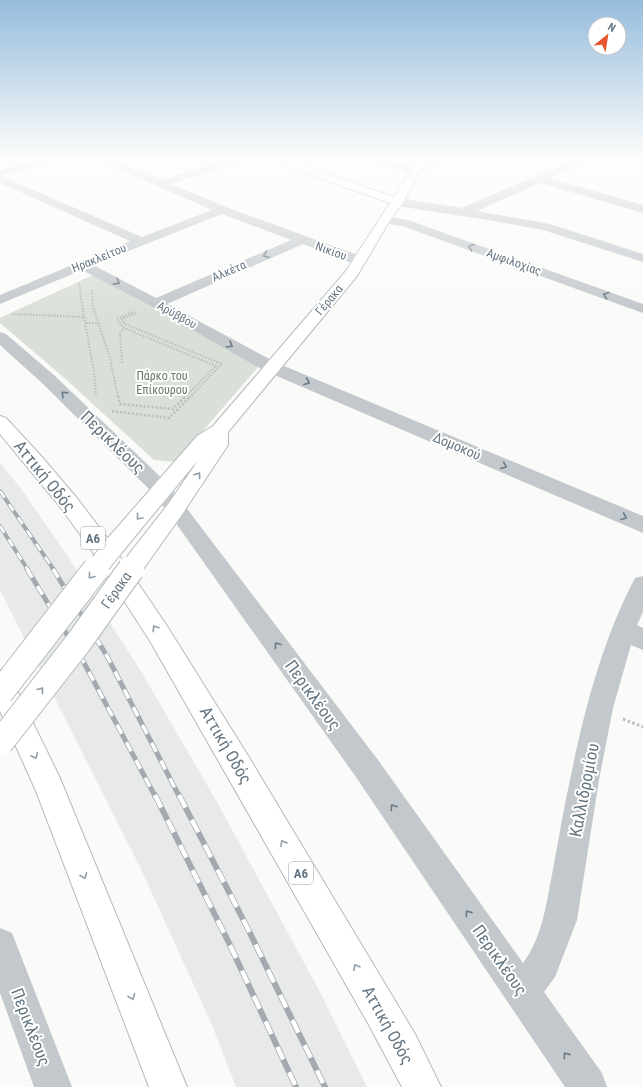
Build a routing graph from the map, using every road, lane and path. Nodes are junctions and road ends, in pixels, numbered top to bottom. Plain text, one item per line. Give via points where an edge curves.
1 (71, 210) edge
2 (222, 210) joint
3 (391, 210) edge
4 (449, 210) edge
5 (469, 210) edge
6 (464, 212) junction
7 (384, 220) junction
8 (302, 240) junction
9 (140, 241) junction
10 (643, 258) edge
11 (359, 262) junction
12 (82, 264) junction
13 (79, 280) dead end
14 (0, 300) edge
15 (154, 302) junction
16 (643, 309) edge
17 (8, 314) dead end
18 (11, 315) dead end
19 (84, 317) junction
20 (99, 323) junction
21 (86, 324) junction
22 (124, 328) junction
23 (0, 337) edge
24 (122, 362) dead end
25 (271, 367) junction
26 (97, 402) dead end
27 (107, 411) dead end
28 (0, 422) edge
29 (169, 499) junction
30 (643, 525) edge
31 (643, 585) edge
32 (633, 634) edge
33 (0, 682) edge
34 (0, 693) edge
35 (0, 743) edge
36 (0, 945) edge
37 (522, 992) junction
38 (53, 1087) edge
39 (168, 1087) edge
40 (422, 1087) edge
41 (588, 1087) edge

1 - 9 street
2 - 8 street, Νικίου
2 - 9 street, Ηρακλείτου
3 - 7 main road, Γέρακα
4 - 6 street
5 - 6 street
6 - 10 street via 546,227
7 - 11 main road, Γέρακα
16 -> 7 street, Αμφιλοχίας via 404,223
8 - 11 street, Νικίου
8 -> 15 street, Αλκέτα
9 - 12 street, Ηρακλείτου
11 - 25 main road, Γέρακα
12 - 14 street, Ηρακλείτου
12 -> 15 street, Αρύββου
12 - 20 path via 88,273 93,307
13 - 19 path
15 - 22 path via 117,319
15 -> 25 street, Αρύββου
15 - 27 path via 122,319 125,324 222,364 170,418
17 - 19 path
18 - 21 path via 84,319
19 - 21 path
20 - 21 path
20 - 22 path via 120,404 173,409 216,366
21 - 26 path
22 - 24 path via 120,332
29 -> 23 street, Περικλέους via 49,380
25 - 29 main road, Γέρακα via 220,430 218,445
25 -> 30 street, Δομοκού
40 -> 28 main road, Αττική Οδός / Α6 via 402,1047 177,661 75,512
29 -> 34 main road, Γέρακα, bridge via 115,545
35 -> 29 main road, Γέρακα, bridge via 78,643
37 -> 29 street, Περικλέους via 368,770
31 - 32 street, Καλλιδρομίου
32 - 37 street, Καλλιδρομίου via 600,708 584,780 560,920 543,965
33 -> 39 main road via 49,786
36 - 38 street, Περικλέους
41 -> 37 street, Περικλέους

